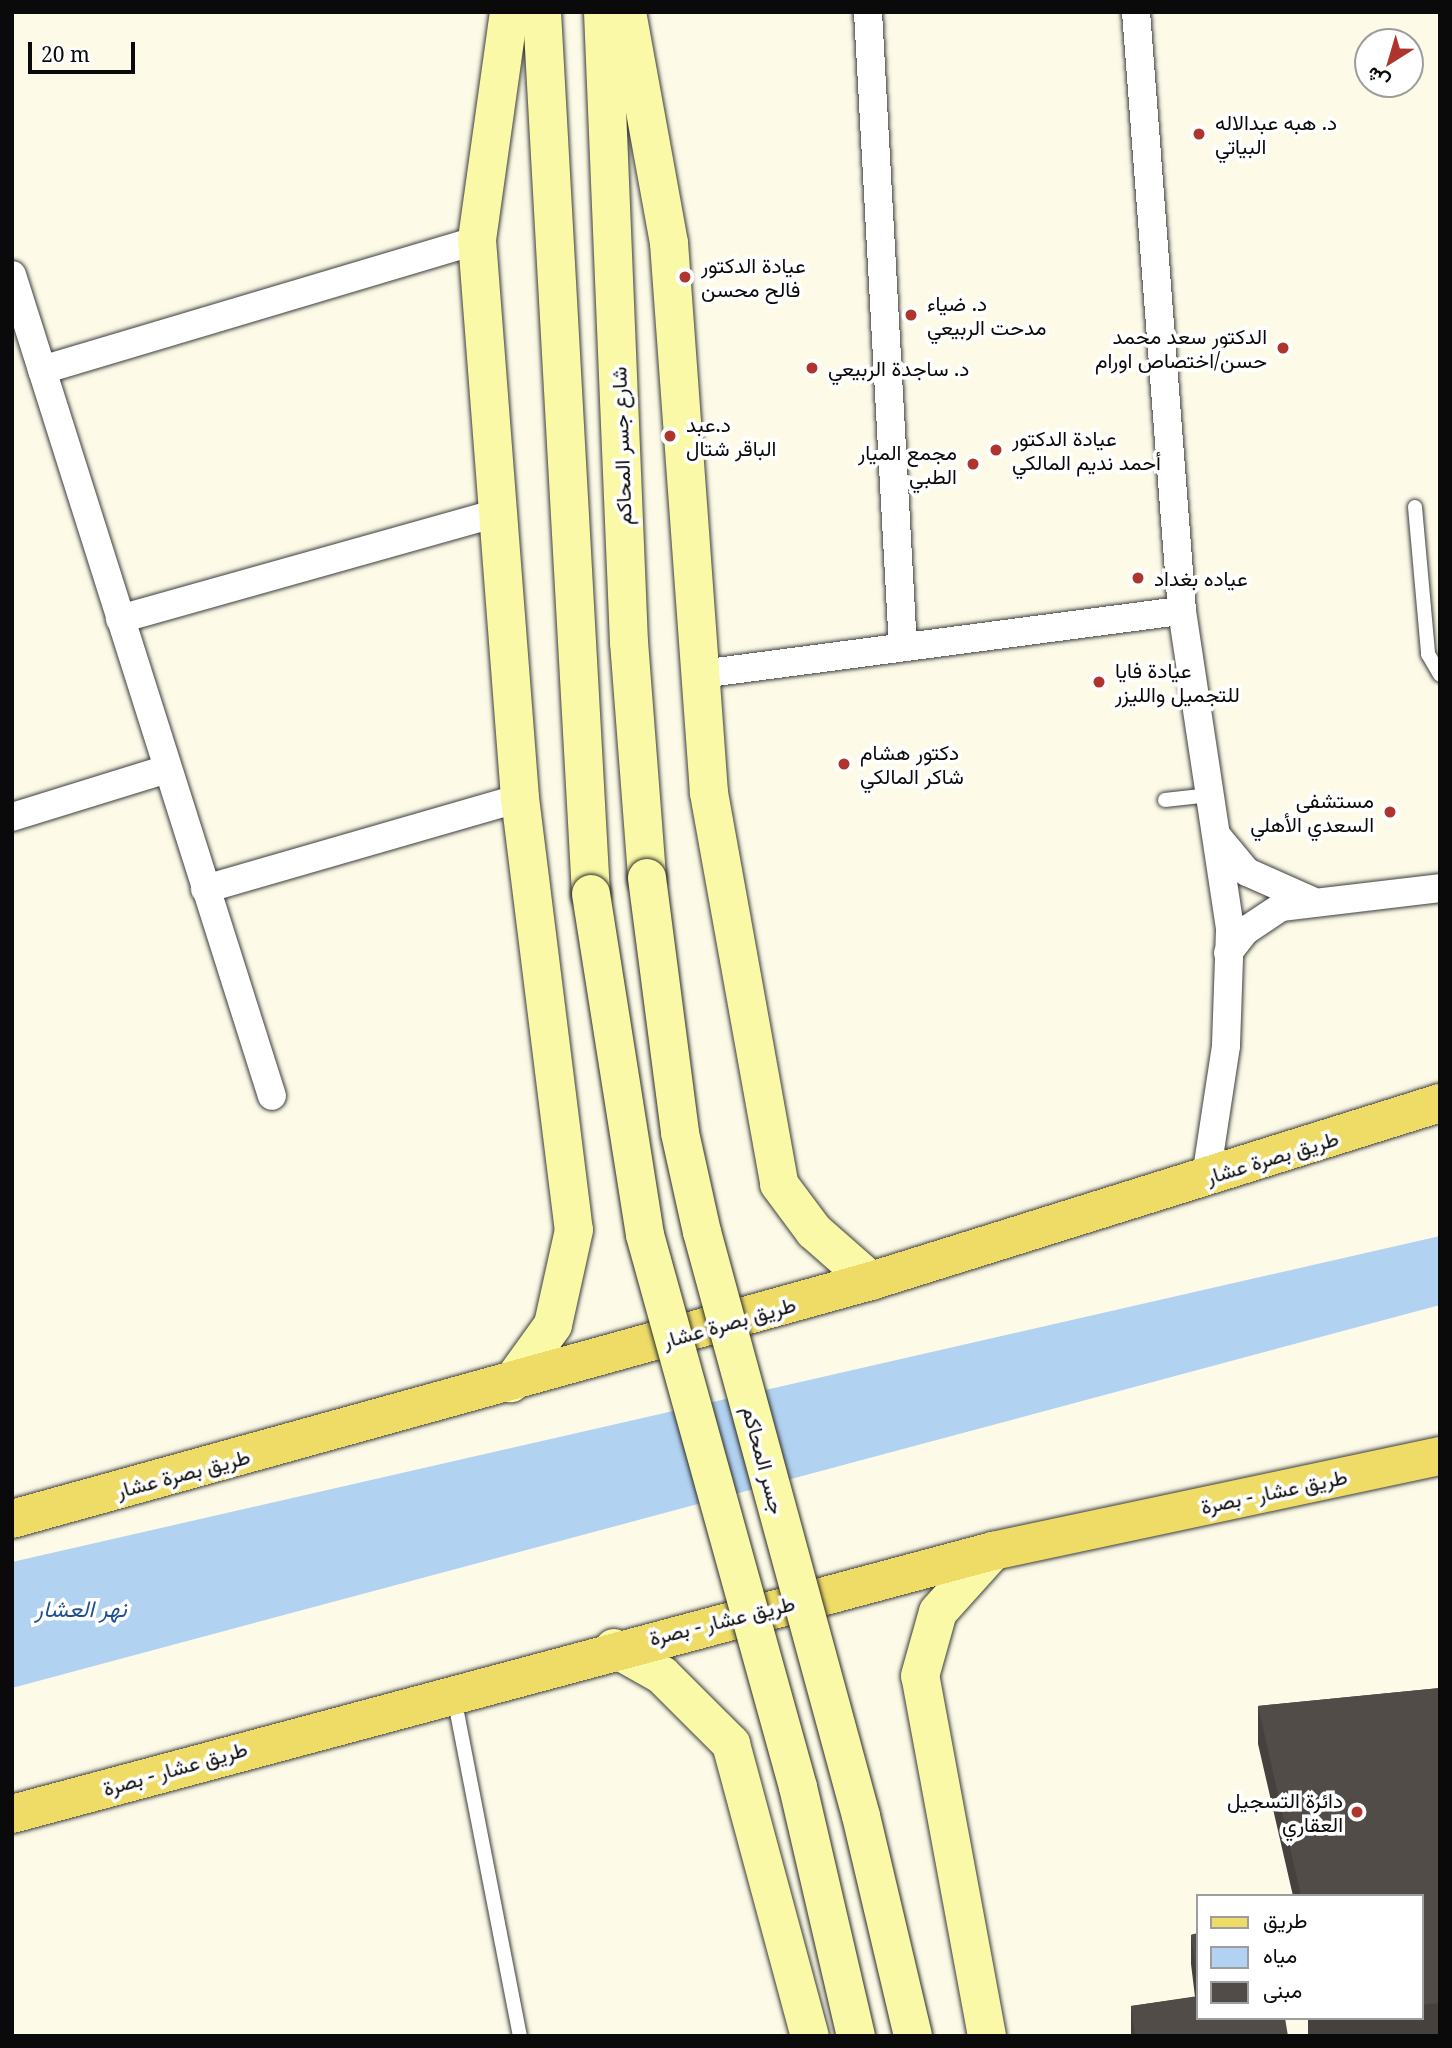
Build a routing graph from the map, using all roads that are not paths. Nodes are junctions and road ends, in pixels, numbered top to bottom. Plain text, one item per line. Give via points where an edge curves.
1 (509, 12) edge
2 (542, 12) edge
3 (603, 12) edge
4 (627, 12) edge
5 (868, 12) edge
6 (1136, 12) edge
7 (477, 240) junction
8 (12, 275) edge
9 (42, 370) junction
10 (1415, 507) dead end
11 (498, 513) junction
12 (1182, 611) junction
13 (120, 619) junction
14 (903, 647) junction
15 (701, 674) junction
16 (1440, 675) edge
17 (167, 769) junction
18 (1210, 795) junction
19 (520, 798) junction
20 (1165, 800) dead end
21 (12, 817) edge
22 (1216, 834) junction
23 (647, 878) joint
24 (1440, 888) edge
25 (205, 889) junction
26 (1316, 901) junction
27 (1228, 953) junction
28 (272, 1096) dead end
29 (1440, 1103) edge
30 (1206, 1177) junction
31 (871, 1282) junction
32 (511, 1383) junction
33 (1440, 1456) edge
34 (12, 1520) edge
35 (993, 1551) junction
36 (614, 1648) junction
37 (453, 1692) junction
38 (12, 1814) edge
39 (520, 2036) edge
40 (810, 2036) edge
41 (856, 2036) edge
42 (913, 2036) edge
43 (986, 2036) edge

1 - 7 main road
2 - 41 main road, bridge via 591,894 645,1235 798,1787
3 - 23 main road, شارع جسر المحاكم via 629,642
4 - 15 main road via 669,243
5 - 14 street
6 - 12 street
7 - 9 street
7 - 11 main road
8 - 9 street
9 - 13 street
10 - 16 lane via 1428,654
11 - 13 street
11 - 19 main road
12 - 14 street
12 - 18 street
13 - 17 street
14 - 15 street
15 - 31 main road via 709,793 779,1185 814,1231
17 - 21 street
17 - 25 street
18 - 20 lane
18 - 22 street
19 - 25 street
19 - 32 main road via 574,1230 553,1325
22 - 26 street via 1229,855 1267,886
22 - 27 street
23 - 42 main road, جسر المحاكم, bridge via 680,1133 702,1233 861,1816
24 - 26 street
25 - 28 street
26 - 27 street via 1281,907 1261,918
27 - 30 street via 1226,1046
29 - 30 main road, طريق بصرة عشار
30 - 31 main road, طريق بصرة عشار
31 - 32 main road, طريق بصرة عشار
32 - 34 main road, طريق بصرة عشار
33 - 35 main road, طريق عشار - بصرة
35 - 36 main road, طريق عشار - بصرة
35 - 43 main road via 938,1612 920,1676
36 - 37 main road, طريق عشار - بصرة
36 - 40 main road via 662,1675 731,1744
37 - 38 main road, طريق عشار - بصرة
37 - 39 lane

